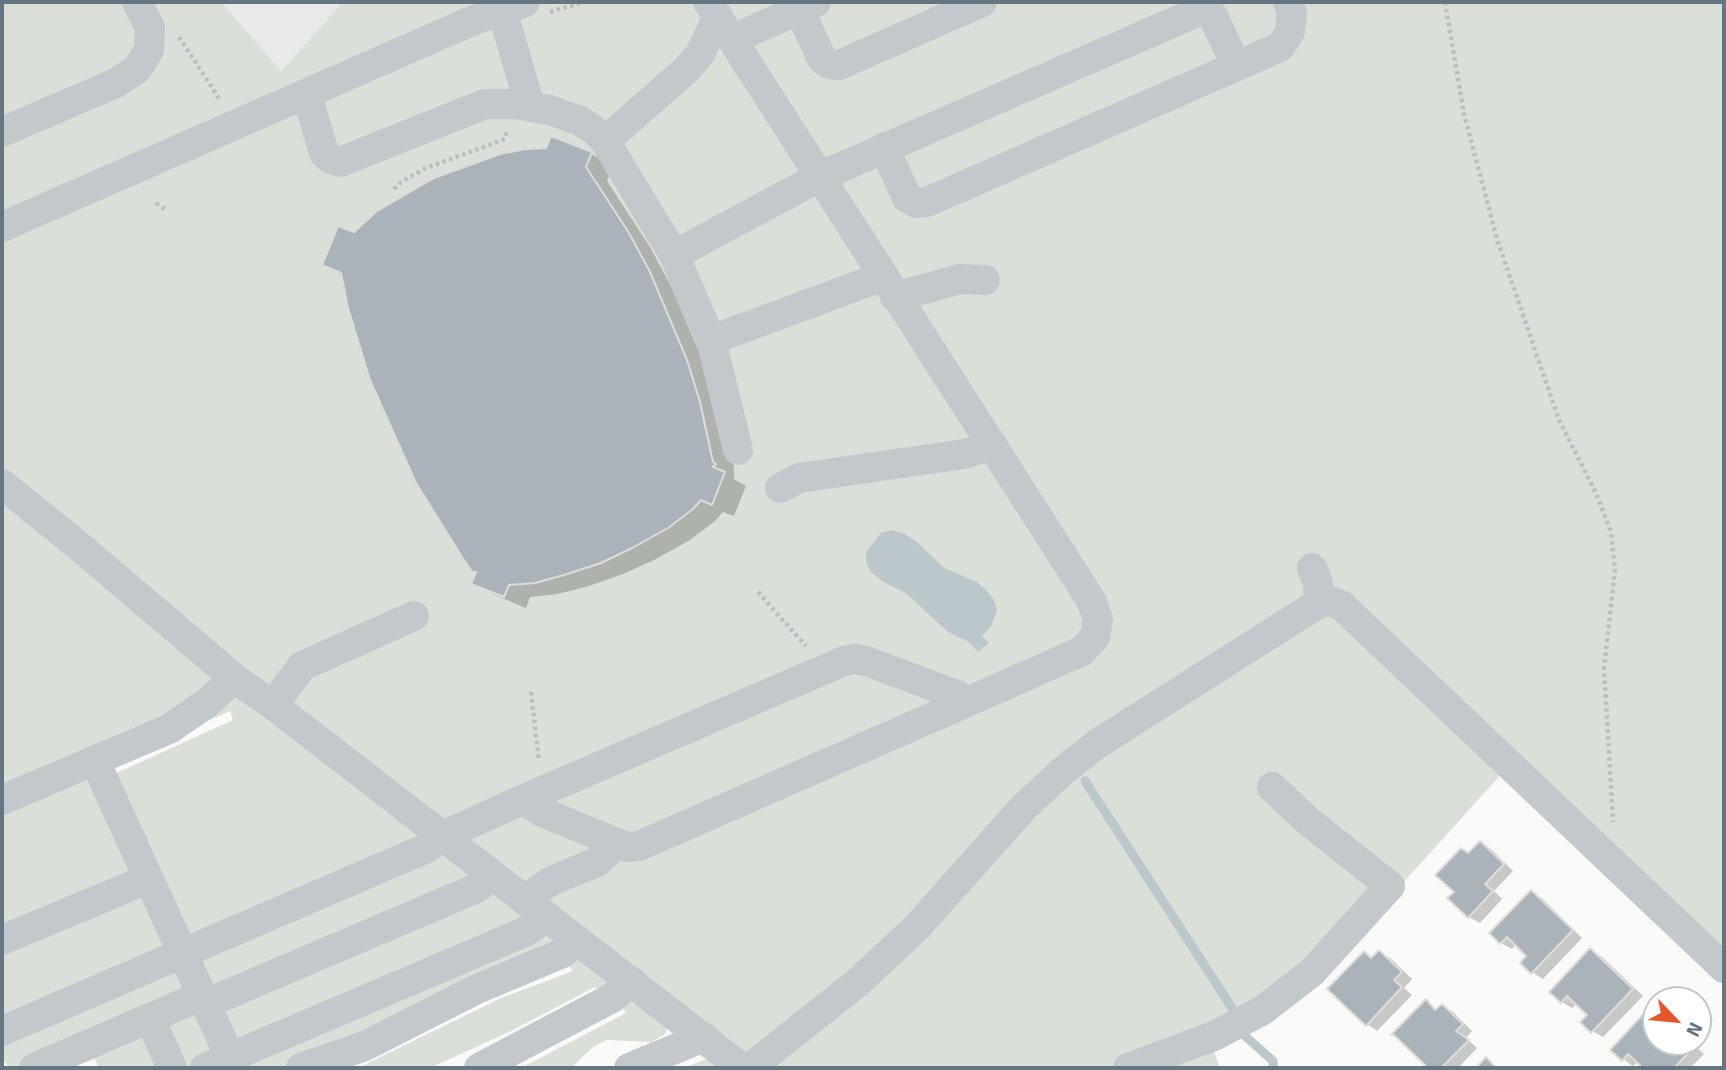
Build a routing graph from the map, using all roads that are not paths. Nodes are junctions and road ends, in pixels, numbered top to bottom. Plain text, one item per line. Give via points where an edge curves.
1 (137, 2) edge
2 (982, 2) edge
3 (1288, 2) edge
4 (513, 6) edge
5 (808, 6) edge
6 (720, 19) edge
7 (1236, 66) junction
8 (307, 94) junction
9 (521, 105) junction
10 (2, 132) edge
11 (605, 141) junction
12 (884, 147) junction
13 (821, 176) junction
14 (2, 227) edge
15 (674, 255) junction
16 (985, 280) dead end
17 (890, 287) junction
18 (710, 340) junction
19 (993, 445) junction
20 (738, 450) dead end
21 (2, 484) edge
22 (780, 488) dead end
23 (1312, 568) dead end
24 (1319, 603) junction
25 (414, 616) dead end
26 (234, 678) junction
27 (965, 703) junction
28 (273, 705) junction
29 (95, 761) junction
30 (1272, 787) dead end
31 (526, 798) junction
32 (2, 800) edge
33 (441, 837) junction
34 (617, 844) junction
35 (491, 875) junction
36 (148, 879) junction
37 (537, 910) junction
38 (575, 939) junction
39 (2, 940) edge
40 (181, 953) junction
41 (1724, 968) edge
42 (631, 981) junction
43 (203, 1000) junction
44 (150, 1018) junction
45 (2, 1031) edge
46 (704, 1037) junction
47 (87, 1058) edge
48 (223, 1065) edge
49 (34, 1068) edge
50 (172, 1068) edge
51 (301, 1068) edge
52 (478, 1068) edge
53 (629, 1068) edge
54 (742, 1068) edge
55 (750, 1068) edge
56 (1128, 1068) edge

1 - 10 lane via 150,28 149,50 137,69 116,83
2 - 5 lane via 839,65 822,59
3 - 7 lane via 1290,32 1280,47
4 - 8 lane
4 - 9 lane
5 - 6 lane
6 - 11 lane via 687,69
6 - 13 lane
7 - 12 lane via 1213,16 1197,12
7 - 12 lane via 927,202 907,198
8 - 9 lane via 324,153 340,162 485,104
8 - 14 lane
9 - 11 lane via 580,121
11 - 15 lane
12 - 13 lane
13 - 15 lane
13 - 17 lane
15 - 18 lane
16 - 17 lane
17 - 18 lane
17 - 19 lane
18 - 20 lane
19 - 22 lane via 964,454 799,478
19 - 27 lane via 1091,600 1098,628 1082,651
21 - 26 lane
23 - 24 lane
24 - 41 lane via 1331,601 1342,606
24 - 55 lane via 1097,744 1064,770 1024,807 918,927 857,984
25 - 28 lane via 302,666
26 - 28 lane
26 - 29 lane via 169,729
27 - 31 lane via 959,696 866,661 844,661
27 - 34 lane via 639,846
28 - 33 lane
29 - 32 lane
29 - 36 lane
30 - 56 lane via 1390,886 1312,972 1264,1010 1214,1036
31 - 33 lane
31 - 34 lane via 541,812
33 - 35 lane
33 - 40 lane via 427,848
34 - 37 lane via 597,862 536,892
35 - 37 lane
35 - 43 lane via 477,888
36 - 39 lane
36 - 40 lane
37 - 38 lane
37 - 48 lane via 527,931
38 - 42 lane
38 - 51 lane via 563,953 477,989 365,1046
40 - 43 lane
40 - 45 lane
42 - 46 lane
42 - 52 lane via 612,998
43 - 44 lane
43 - 48 lane
44 - 47 lane
44 - 50 lane
46 - 53 lane
46 - 54 lane
47 - 49 lane

